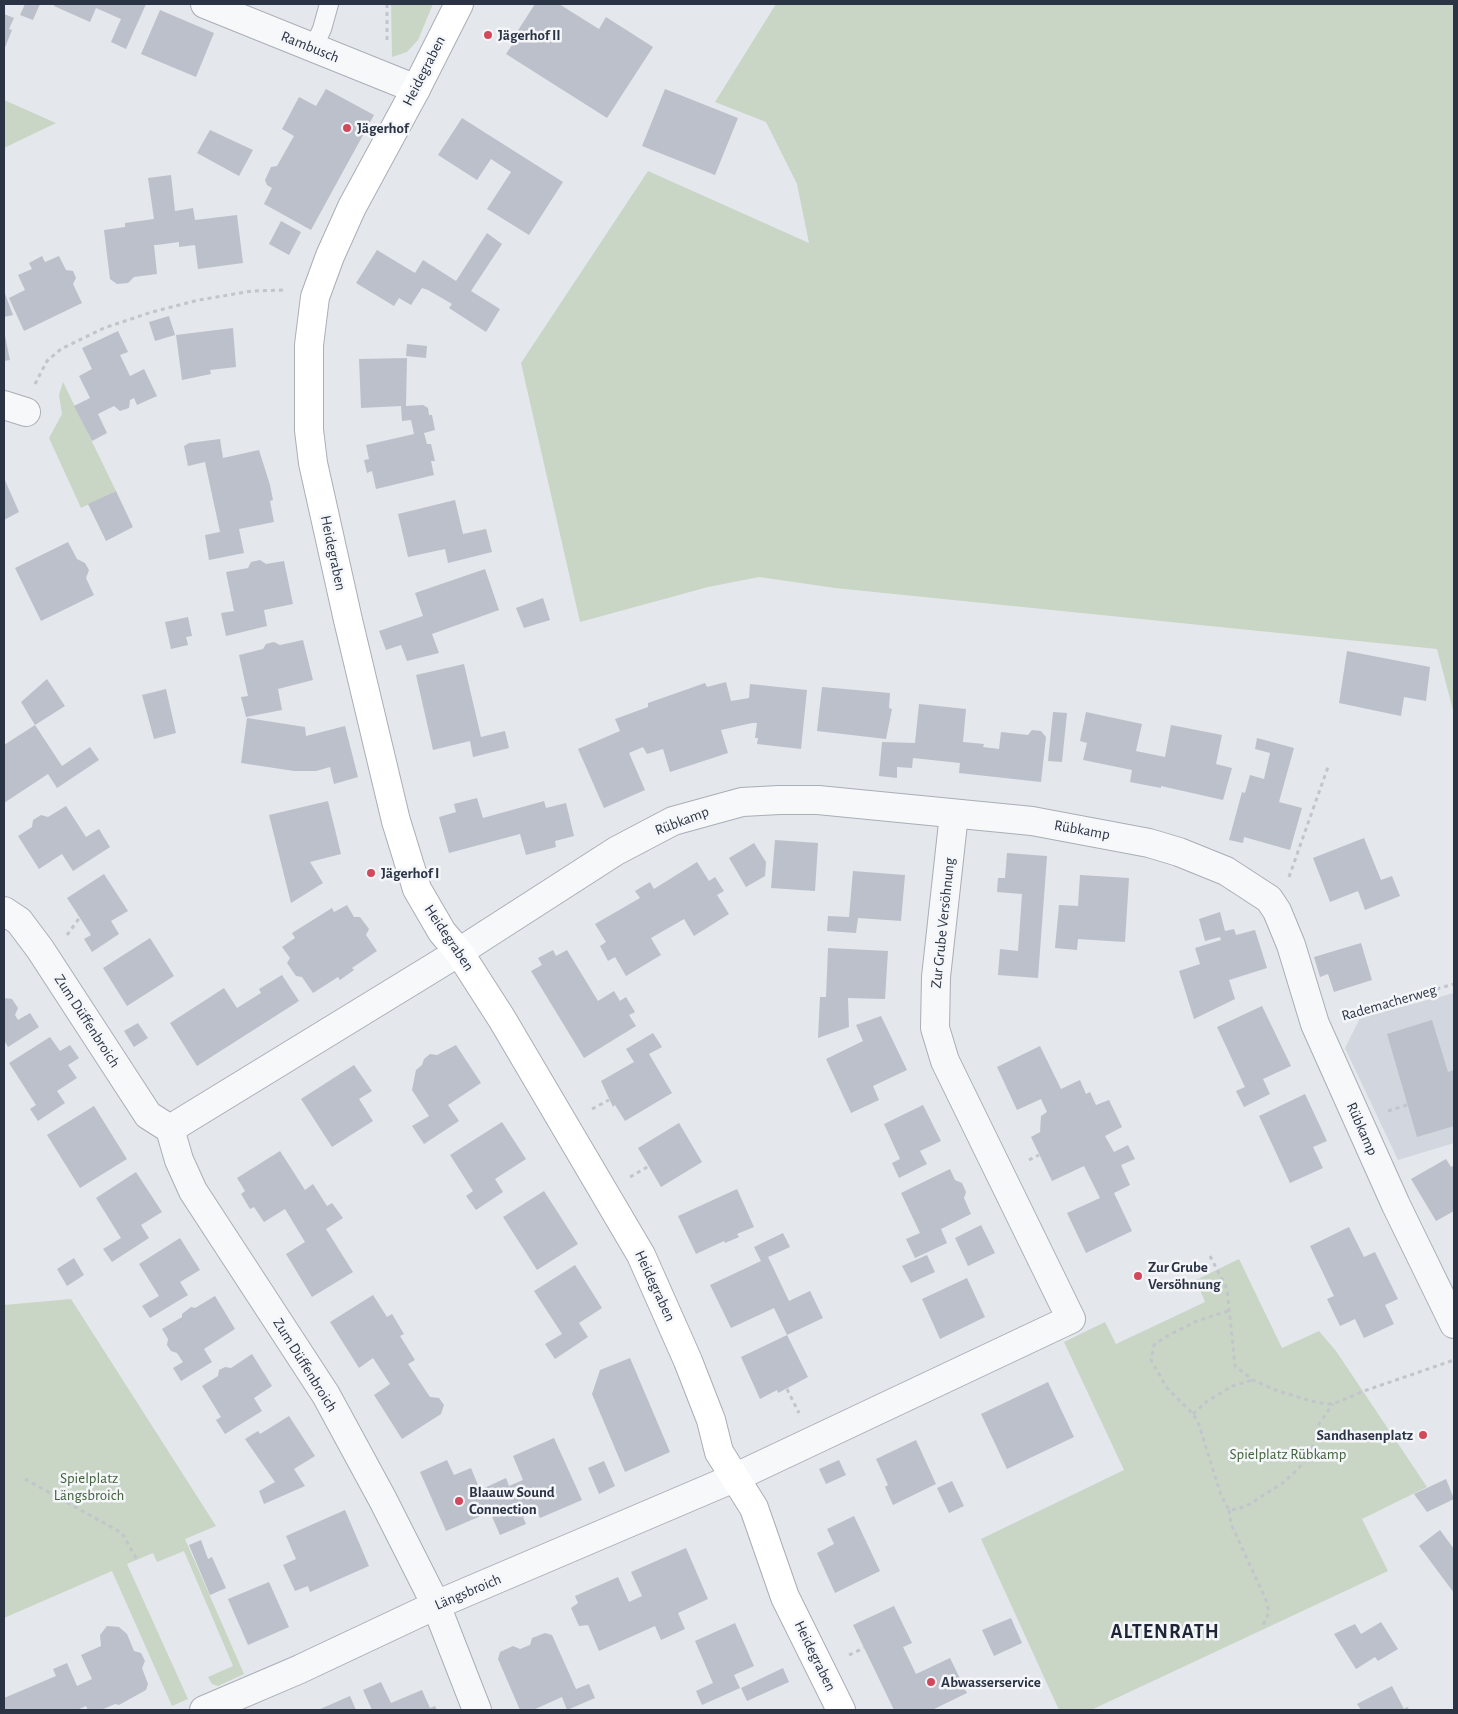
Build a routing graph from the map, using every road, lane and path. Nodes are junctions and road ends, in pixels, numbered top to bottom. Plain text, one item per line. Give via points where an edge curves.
1 (329, 4) edge
2 (459, 4) edge
3 (219, 6) edge
4 (313, 48) junction
5 (416, 89) junction
6 (315, 297) junction
7 (15, 409) edge
8 (1329, 764) dead end
9 (954, 814) junction
10 (1269, 899) junction
11 (4, 911) edge
12 (459, 952) junction
13 (1454, 984) edge
14 (1341, 1016) dead end
15 (170, 1129) junction
16 (1210, 1256) dead end
17 (1228, 1311) junction
18 (1454, 1324) edge
19 (1454, 1360) edge
20 (1253, 1380) junction
21 (1333, 1404) junction
22 (1193, 1414) junction
23 (25, 1478) dead end
24 (734, 1478) junction
25 (1229, 1510) junction
26 (137, 1560) dead end
27 (436, 1606) junction
28 (1263, 1624) dead end
29 (204, 1710) edge
30 (477, 1710) edge
31 (841, 1710) edge

1 - 4 lane
2 - 5 main road, Heidegraben
3 - 4 street, Rambusch
4 - 5 street, Rambusch
5 - 6 main road, Heidegraben via 352,206
6 - 7 path via 289,290 252,291 199,300 104,328 61,349 47,361
6 - 12 main road, Heidegraben via 309,345 309,430 317,481 410,870 442,932
8 - 10 path via 1288,878
9 - 10 street, Rübkamp via 1032,821 1149,843 1226,871
9 - 12 street, Rübkamp via 818,800 742,802 709,810 673,821 616,851
9 - 24 street, Zur Grube Versöhnung via 936,977 935,1028 945,1061 1071,1319
10 - 18 street, Rübkamp via 1291,945 1319,1032 1396,1205
11 - 15 street, Zum Düffenbroich via 19,921 40,949 148,1115
12 - 15 street
12 - 24 main road, Heidegraben via 642,1255 711,1420 718,1452
13 - 14 path, Rademacherweg
15 - 27 street, Zum Düffenbroich via 193,1191 326,1395
16 - 17 path via 1226,1289
17 - 20 path via 1235,1366
17 - 22 path via 1179,1329 1154,1345 1151,1360 1159,1376
19 - 21 path
20 - 21 path via 1318,1403
20 - 22 path via 1232,1386
21 - 25 path via 1319,1424 1310,1455 1298,1469 1250,1504
22 - 25 path
23 - 26 path via 122,1533
24 - 27 street, Längsbroich
24 - 31 main road, Heidegraben via 754,1508 786,1597
25 - 28 path via 1231,1524 1266,1600 1269,1612
27 - 29 street, Längsbroich
27 - 30 street, Zum Düffenbroich

